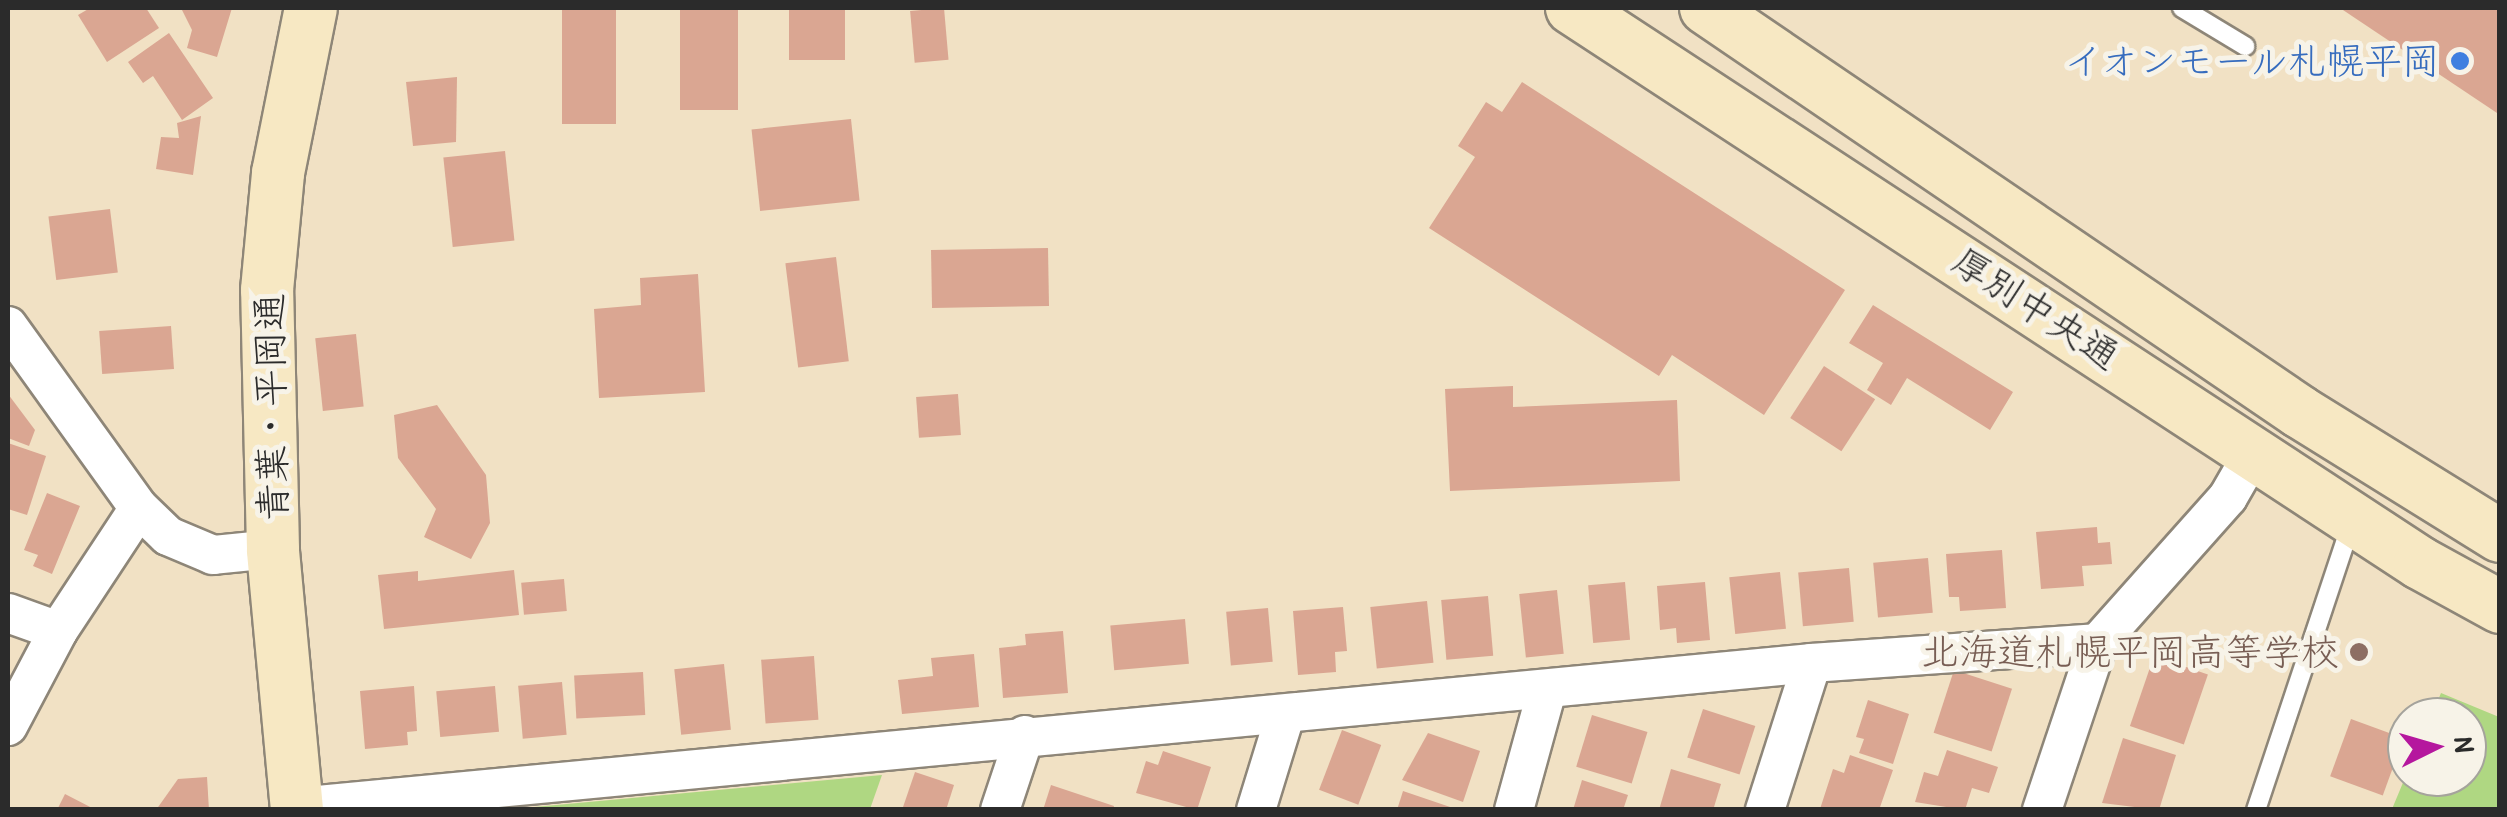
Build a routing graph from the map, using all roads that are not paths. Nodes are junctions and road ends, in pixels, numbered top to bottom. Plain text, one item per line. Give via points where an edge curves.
1 (311, 8) edge
2 (1572, 8) edge
3 (1706, 8) edge
4 (2182, 8) edge
5 (2245, 46) dead end
6 (8, 326) edge
7 (2255, 450) junction
8 (139, 508) junction
9 (2354, 517) junction
10 (2500, 536) edge
11 (274, 550) junction
12 (2500, 607) edge
13 (8, 612) edge
14 (58, 631) junction
15 (2098, 642) junction
16 (1812, 663) junction
17 (1547, 690) junction
18 (1285, 716) junction
19 (8, 726) edge
20 (1024, 736) junction
21 (297, 808) edge
22 (1000, 810) edge
23 (1256, 810) edge
24 (1514, 810) edge
25 (1765, 810) edge
26 (2042, 810) edge
27 (2256, 810) edge

1 - 11 main road, 青葉・平岡通 via 278,173 267,290
2 - 7 main road, 厚別中央通
3 - 10 main road, 厚別中央通 via 2300,412
4 - 5 lane
6 - 8 street
7 - 9 main road, 厚別中央通
7 - 15 street via 2228,497
8 - 11 street via 168,536 213,555
8 - 14 street
9 - 12 main road, 厚別中央通
9 - 27 lane
11 - 21 main road, 青葉・平岡通
13 - 14 street
14 - 19 street
15 - 16 street
15 - 26 street
16 - 17 street
16 - 25 street
17 - 18 street
17 - 24 street
18 - 20 street
18 - 23 street
20 - 21 street
20 - 22 street

